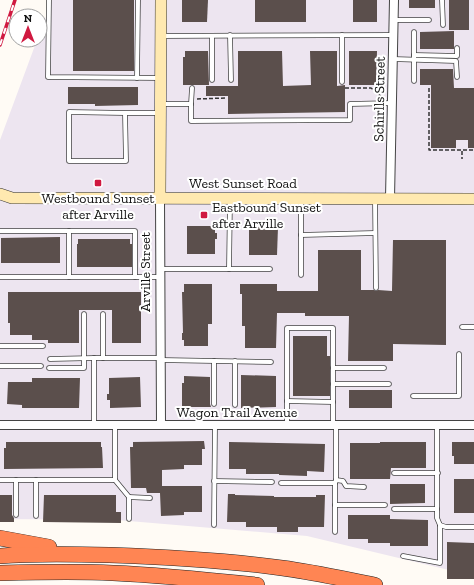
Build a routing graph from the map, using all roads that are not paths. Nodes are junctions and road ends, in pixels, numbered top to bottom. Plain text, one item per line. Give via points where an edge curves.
1 (49, 0) edge
2 (138, 0) edge
3 (161, 0) edge
4 (394, 0) edge
5 (442, 0) edge
6 (393, 20) junction
7 (429, 20) dead end
8 (443, 24) dead end
9 (414, 32) dead end
10 (342, 35) junction
11 (393, 35) junction
12 (161, 36) junction
13 (212, 36) junction
14 (230, 36) junction
15 (457, 48) dead end
16 (414, 57) junction
17 (393, 59) junction
18 (457, 77) dead end
19 (137, 78) junction
20 (160, 78) junction
21 (212, 80) dead end
22 (230, 80) dead end
23 (414, 81) dead end
24 (342, 82) dead end
25 (192, 88) dead end
26 (392, 103) junction
27 (191, 104) junction
28 (160, 109) junction
29 (125, 113) junction
30 (0, 194) edge
31 (12, 198) junction
32 (160, 198) junction
33 (230, 198) junction
34 (301, 198) junction
35 (375, 198) junction
36 (390, 198) junction
37 (474, 199) edge
38 (0, 202) edge
39 (0, 231) edge
40 (69, 231) junction
41 (375, 233) junction
42 (301, 234) junction
43 (229, 269) junction
44 (270, 269) dead end
45 (160, 273) junction
46 (301, 275) dead end
47 (0, 277) edge
48 (69, 277) junction
49 (135, 277) junction
50 (376, 288) dead end
51 (84, 314) dead end
52 (103, 314) dead end
53 (462, 327) dead end
54 (474, 327) edge
55 (0, 346) edge
56 (43, 346) dead end
57 (459, 354) dead end
58 (84, 358) junction
59 (94, 358) junction
60 (103, 358) junction
61 (50, 359) dead end
62 (161, 359) junction
63 (214, 361) junction
64 (235, 361) junction
65 (271, 362) dead end
66 (0, 366) edge
67 (41, 366) dead end
68 (49, 368) dead end
69 (333, 368) junction
70 (384, 368) dead end
71 (333, 384) junction
72 (388, 384) dead end
73 (413, 396) dead end
74 (287, 401) junction
75 (333, 402) junction
76 (214, 404) dead end
77 (235, 405) dead end
78 (0, 425) edge
79 (94, 425) junction
80 (115, 425) junction
81 (161, 425) junction
82 (215, 425) junction
83 (287, 425) junction
84 (334, 425) junction
85 (438, 425) junction
86 (474, 425) edge
87 (394, 473) dead end
88 (438, 473) junction
89 (0, 480) edge
90 (16, 480) junction
91 (36, 480) junction
92 (115, 480) junction
93 (214, 481) junction
94 (272, 482) dead end
95 (335, 482) junction
96 (281, 483) dead end
97 (364, 487) dead end
98 (129, 497) junction
99 (150, 498) dead end
100 (335, 505) junction
101 (384, 505) dead end
102 (394, 509) dead end
103 (438, 509) junction
104 (16, 515) dead end
105 (36, 516) dead end
106 (129, 519) dead end
107 (214, 525) dead end
108 (440, 525) junction
109 (474, 527) edge
110 (335, 532) dead end
111 (0, 538) edge
112 (94, 554) junction
113 (0, 556) edge
114 (403, 556) dead end
115 (0, 573) edge
116 (257, 585) edge
117 (375, 585) edge

1 - 19 lane via 48,77
2 - 19 lane
3 - 12 main road, Arville Street
4 - 6 street, Schirlls Street
5 - 8 lane
6 - 7 lane
6 - 11 street, Schirlls Street
9 - 16 lane
10 - 11 lane
10 - 14 lane
10 - 24 lane
11 - 17 street, Schirlls Street
12 - 13 lane
12 - 20 main road, Arville Street
13 - 14 lane
13 - 21 lane
14 - 22 lane
15 - 16 lane via 457,56
16 - 17 lane
16 - 18 lane via 456,61
16 - 23 lane
17 - 26 street, Schirlls Street
19 - 20 lane
20 - 28 main road, Arville Street
25 - 27 lane
26 - 27 lane via 350,104 350,120 199,121 191,121
26 - 36 street, Schirlls Street
27 - 28 lane
28 - 29 lane
28 - 32 main road, Arville Street
29 - 29 lane via 126,161 69,161 69,112
30 - 31 main road, West Sunset Road
31 - 32 main road, West Sunset Road
31 - 38 main road, West Sunset Road
32 - 33 main road, West Sunset Road
32 - 45 street, Arville Street
33 - 34 main road, West Sunset Road
33 - 43 lane
34 - 35 main road, West Sunset Road
34 - 42 lane
35 - 36 main road, West Sunset Road
35 - 41 lane
36 - 37 main road, West Sunset Road
39 - 40 lane
40 - 48 lane
40 - 49 lane via 135,231
41 - 42 lane
41 - 50 lane
42 - 46 lane
43 - 44 lane
43 - 45 lane
45 - 49 lane
45 - 62 street, Arville Street
47 - 48 lane
48 - 49 lane
51 - 58 lane
52 - 60 lane
53 - 54 lane
55 - 56 lane
57 - 73 lane via 459,396
58 - 59 lane
58 - 61 lane
58 - 68 lane via 84,368
59 - 60 lane
59 - 79 lane
60 - 62 lane
62 - 63 lane
62 - 81 street, Arville Street
63 - 64 lane
63 - 76 lane
64 - 65 lane
64 - 77 lane
66 - 67 lane
69 - 70 lane
69 - 71 lane
69 - 74 lane via 333,328 287,328
71 - 72 lane
71 - 75 lane
74 - 75 lane
74 - 83 lane
75 - 84 lane
78 - 79 street, Wagon Trail Avenue
79 - 80 street, Wagon Trail Avenue
80 - 81 street, Wagon Trail Avenue
80 - 92 lane
81 - 82 street, Wagon Trail Avenue
82 - 83 street, Wagon Trail Avenue
82 - 93 lane
83 - 84 street, Wagon Trail Avenue
84 - 85 street, Wagon Trail Avenue
84 - 95 lane
85 - 86 street, Wagon Trail Avenue
85 - 88 lane
87 - 88 lane
88 - 103 lane
89 - 90 lane
90 - 91 lane
90 - 104 lane
91 - 92 lane
91 - 105 lane
92 - 98 lane
93 - 94 lane
93 - 107 lane
95 - 96 lane
95 - 97 lane via 343,481 346,486
95 - 100 lane
98 - 99 lane
98 - 106 lane
100 - 101 lane
100 - 110 lane
102 - 103 lane
103 - 108 lane
108 - 109 lane
108 - 114 lane via 440,563
111 - 112 highway
112 - 113 highway
112 - 117 highway via 234,562
115 - 116 highway via 113,573 189,577

